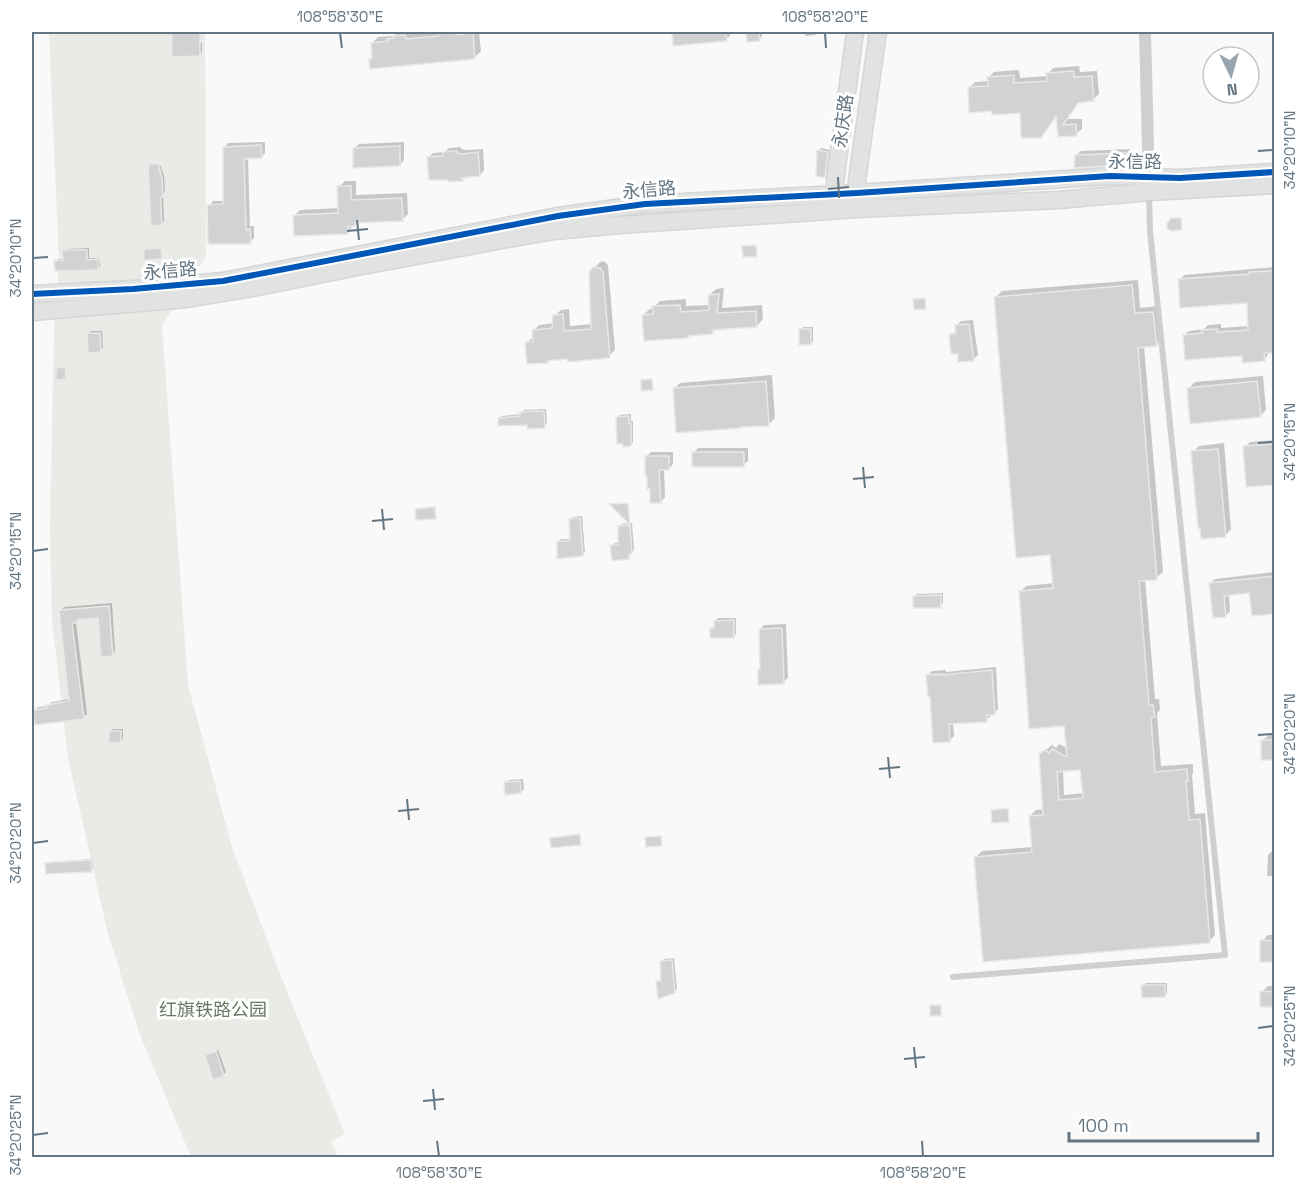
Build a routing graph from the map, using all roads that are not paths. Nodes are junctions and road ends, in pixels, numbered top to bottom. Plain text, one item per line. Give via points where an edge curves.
1 (855, 32) edge
2 (878, 32) edge
3 (1145, 32) edge
4 (1275, 172) edge
5 (1149, 184) junction
6 (1275, 185) edge
7 (835, 194) junction
8 (858, 201) junction
9 (836, 211) junction
10 (32, 294) edge
11 (32, 312) edge
12 (953, 977) dead end

1 - 7 street, 永庆路
2 - 8 street, 永庆路 via 857,180
3 - 5 street
4 - 5 street, 永信路 via 1180,178
5 - 6 street, 永信路
5 - 8 street, 永信路 via 1110,176
5 - 12 lane via 1150,231 1225,955
7 - 8 street, 永信路
7 - 9 street, 永庆路
7 - 10 street, 永信路 via 645,204 558,216 223,281
8 - 9 street, 永信路
9 - 11 street, 永信路 via 554,231 187,299

